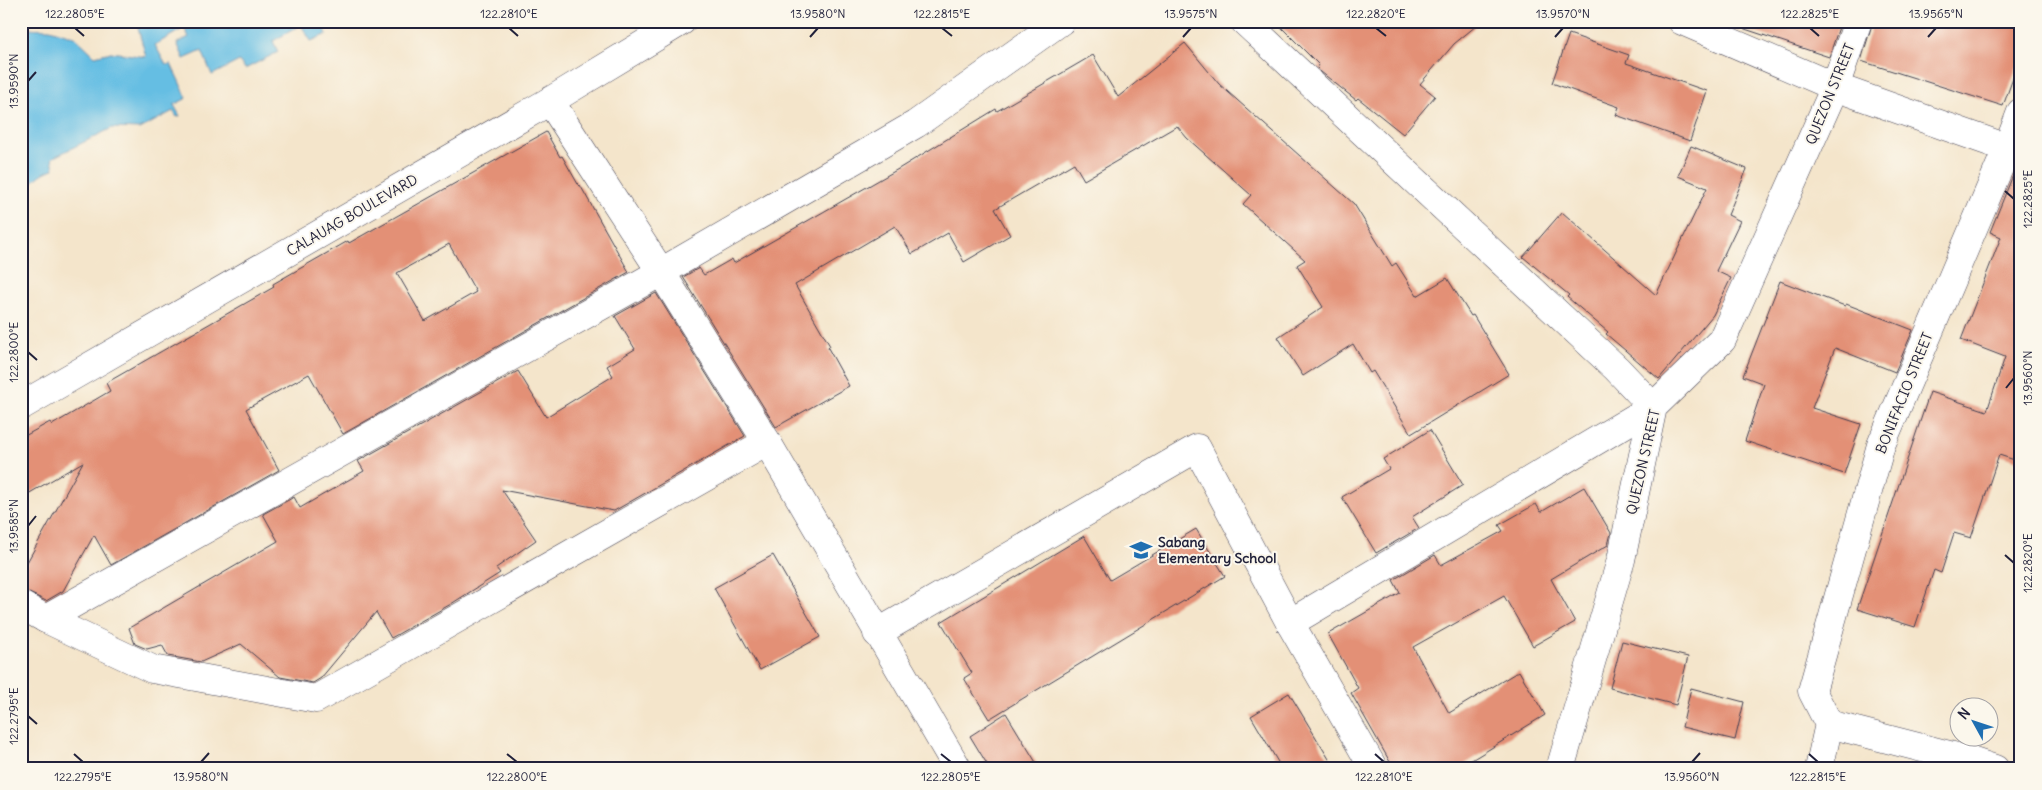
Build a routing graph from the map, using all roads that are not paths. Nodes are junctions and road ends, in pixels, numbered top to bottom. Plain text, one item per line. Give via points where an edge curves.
1 (682, 21) edge
2 (1061, 21) edge
3 (1244, 21) edge
4 (1682, 21) edge
5 (1858, 21) edge
6 (1835, 87) junction
7 (550, 101) junction
8 (2021, 112) edge
9 (2014, 151) edge
10 (661, 272) junction
11 (21, 406) edge
12 (1653, 407) junction
13 (767, 442) junction
14 (21, 605) edge
15 (46, 620) junction
16 (1290, 624) junction
17 (877, 633) junction
18 (1829, 724) junction
19 (958, 769) edge
20 (1374, 769) edge
21 (1560, 769) edge
22 (1819, 769) edge
23 (1995, 769) edge

1 - 7 street, CALAUAG BOULEVARD
2 - 10 street via 916,124
3 - 12 street via 1610,362
4 - 6 street
5 - 6 street, QUEZON STREET
6 - 9 street
6 - 12 street, QUEZON STREET via 1722,340
7 - 10 street
7 - 11 street, CALAUAG BOULEVARD
8 - 9 street, BONIFACIO STREET
9 - 18 street, BONIFACIO STREET via 1881,445 1812,691
10 - 13 street
10 - 15 street
12 - 16 street
12 - 21 street, QUEZON STREET via 1621,560
13 - 15 street via 316,700 152,670
13 - 17 street
14 - 15 street
16 - 17 street via 1198,448
16 - 20 street
17 - 19 street
18 - 22 street
18 - 23 street

